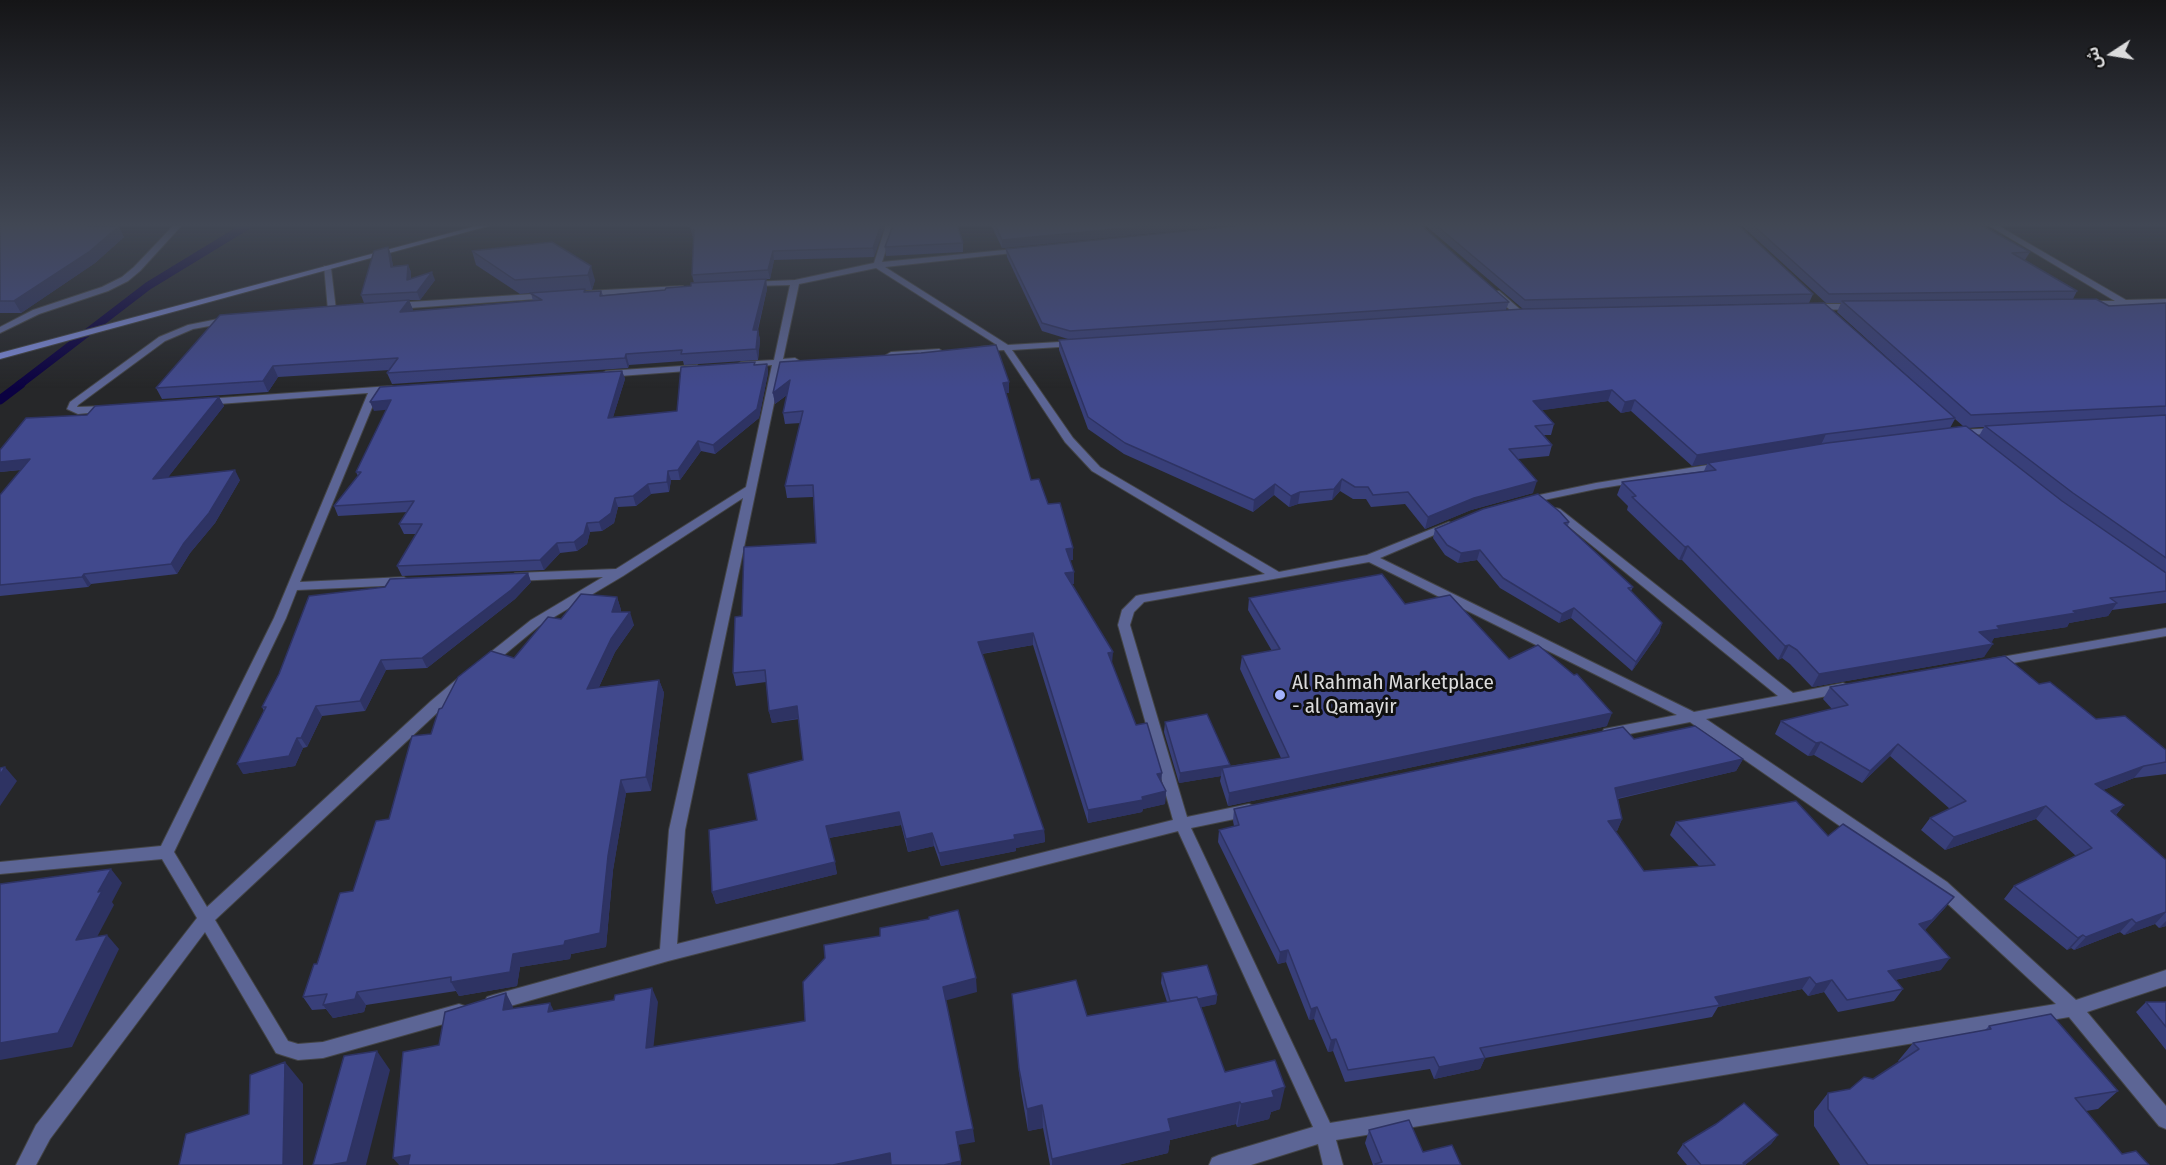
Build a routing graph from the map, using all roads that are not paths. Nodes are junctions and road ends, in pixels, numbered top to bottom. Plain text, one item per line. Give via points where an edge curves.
1 (124, 279) edge
2 (283, 279) edge
3 (328, 279) edge
4 (807, 279) edge
5 (901, 279) edge
6 (2084, 279) edge
7 (795, 282) junction
8 (737, 285) edge
9 (1486, 285) edge
10 (692, 287) edge
11 (575, 294) edge
12 (552, 296) edge
13 (2166, 302) edge
14 (2124, 303) junction
15 (1817, 304) junction
16 (2082, 305) edge
17 (390, 306) edge
18 (1867, 307) edge
19 (1799, 308) edge
20 (343, 309) edge
21 (332, 310) junction
22 (320, 311) edge
23 (1520, 314) junction
24 (1531, 314) edge
25 (1508, 315) edge
26 (1830, 315) edge
27 (238, 318) edge
28 (0, 330) edge
29 (1090, 342) edge
30 (1006, 347) junction
31 (972, 349) edge
32 (949, 351) edge
33 (0, 356) edge
34 (881, 356) edge
35 (801, 361) edge
36 (778, 362) junction
37 (730, 366) edge
38 (707, 367) edge
39 (600, 375) edge
40 (398, 389) edge
41 (374, 391) junction
42 (196, 403) edge
43 (114, 409) edge
44 (2007, 430) edge
45 (1980, 447) edge
46 (1734, 464) edge
47 (751, 488) junction
48 (1538, 497) junction
49 (1517, 503) edge
50 (1465, 518) edge
51 (1370, 558) junction
52 (619, 573) junction
53 (1277, 576) junction
54 (502, 578) edge
55 (420, 581) edge
56 (292, 585) junction
57 (2166, 633) edge
58 (1978, 665) edge
59 (1860, 685) edge
60 (1790, 698) junction
61 (1691, 716) junction
62 (1598, 736) edge
63 (1263, 807) edge
64 (1182, 824) junction
65 (166, 852) junction
66 (0, 868) edge
67 (207, 917) junction
68 (668, 954) junction
69 (2166, 978) edge
70 (2073, 1009) junction
71 (2166, 1120) edge
72 (1325, 1133) junction
73 (26, 1165) edge
74 (1219, 1165) edge
75 (1333, 1165) edge

1 - 28 street via 36,312
2 - 33 main road
3 - 21 street
4 - 7 street
5 - 30 street
6 - 14 street
7 - 8 street
7 - 36 street
9 - 23 street
10 - 11 street
12 - 17 street
13 - 14 street
14 - 16 street
15 - 18 street
15 - 19 street
15 - 26 street
20 - 21 street
21 - 22 street
23 - 24 street
23 - 25 street
27 - 43 street via 191,327 162,339 73,404 72,409
29 - 30 street
30 - 31 street
30 - 53 street via 1068,440 1096,469
32 - 34 street
35 - 36 street
36 - 37 street
36 - 47 street
38 - 39 street
40 - 41 street
41 - 42 street
41 - 56 street
44 - 45 street via 1955,431
46 - 48 street
47 - 52 street
47 - 68 street via 676,830
48 - 49 street
48 - 60 street
50 - 51 street
51 - 53 street
51 - 61 street
52 - 54 street
52 - 67 street via 535,623 436,704
53 - 64 street via 1140,599 1128,609 1124,625
55 - 56 street
56 - 65 street via 280,618
57 - 58 street
59 - 60 street
60 - 61 street
61 - 62 street
61 - 70 street via 1941,887
63 - 64 street
64 - 68 street
64 - 72 street
65 - 66 street
65 - 67 street
67 - 68 street via 282,1047 298,1052 323,1050
67 - 73 street via 43,1132
69 - 70 street
70 - 71 street
70 - 72 street
72 - 74 street
72 - 75 street

